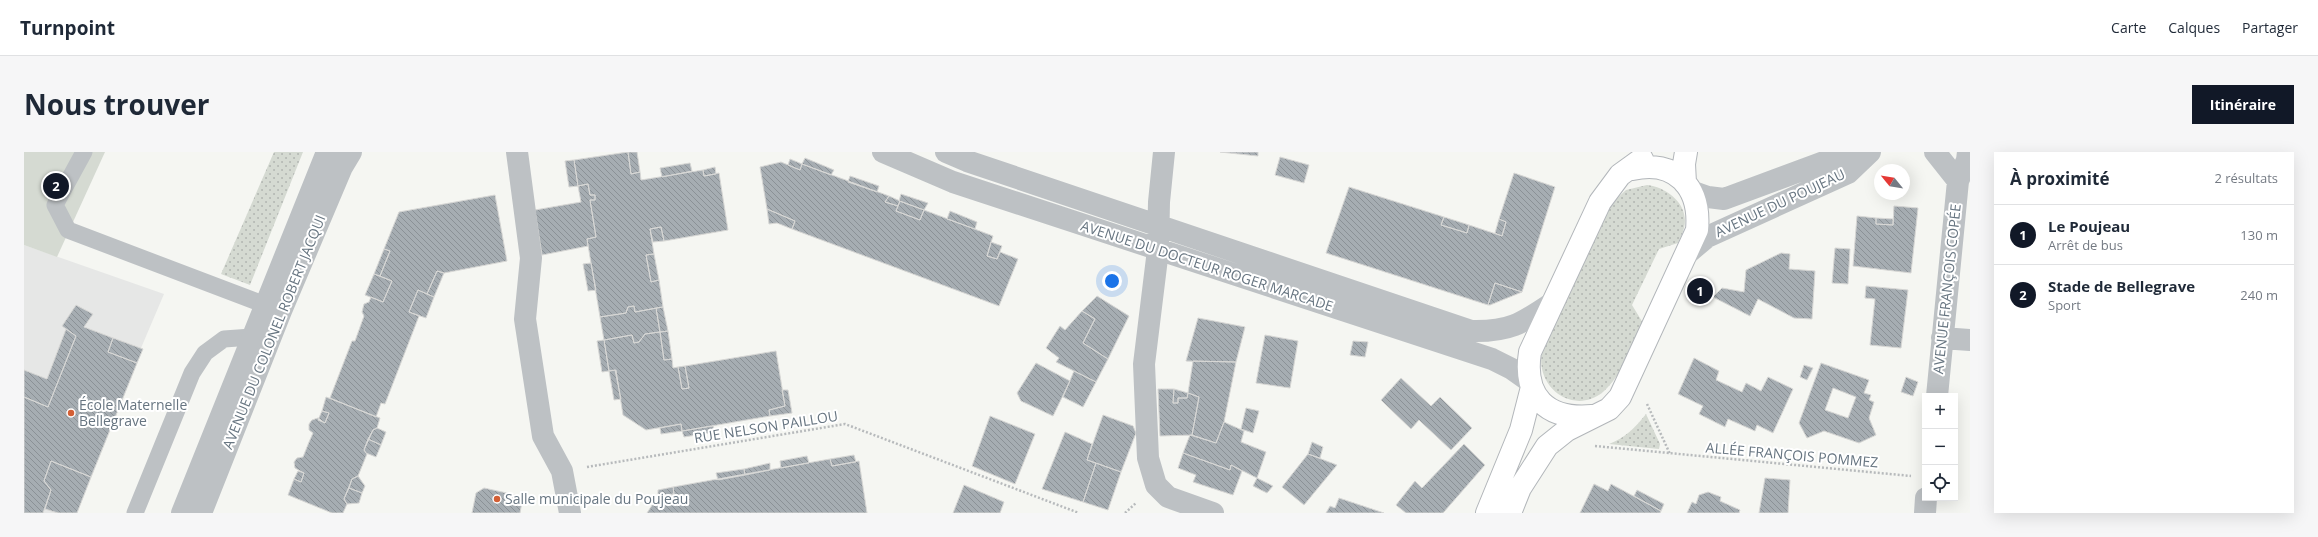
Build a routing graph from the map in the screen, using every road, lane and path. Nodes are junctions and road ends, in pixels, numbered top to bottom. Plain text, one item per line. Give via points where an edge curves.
1 (84, 152) edge
2 (327, 152) edge
3 (351, 152) edge
4 (517, 152) edge
5 (883, 152) edge
6 (946, 152) edge
7 (1164, 152) edge
8 (1650, 152) edge
9 (1686, 152) edge
10 (1862, 152) edge
11 (1870, 152) edge
12 (1935, 152) edge
13 (1968, 152) edge
14 (1632, 169) junction
15 (1958, 182) junction
16 (1688, 187) junction
17 (1159, 225) junction
18 (1158, 250) junction
19 (1688, 253) junction
20 (1552, 303) junction
21 (273, 308) junction
22 (252, 338) junction
23 (1942, 338) junction
24 (1970, 340) edge
25 (1530, 386) junction
26 (1936, 393) edge
27 (1645, 401) dead end
28 (1593, 416) junction
29 (1595, 446) dead end
30 (1670, 454) junction
31 (562, 471) junction
32 (1913, 476) dead end
33 (1926, 501) edge
34 (135, 513) edge
35 (182, 513) edge
36 (202, 513) edge
37 (570, 513) edge
38 (1079, 513) edge
39 (1213, 513) edge
40 (1487, 513) edge
41 (1510, 513) edge
42 (1925, 513) edge

1 - 21 lane via 55,205 68,230
2 - 21 street, AVENUE DU COLONEL ROBERT JACQUI
3 - 21 street, AVENUE DU COLONEL ROBERT JACQUI
4 - 31 street via 531,258 525,319 543,436
5 - 18 street, AVENUE DU DOCTEUR ROGER MARCADE via 953,182
6 - 17 street, AVENUE DU DOCTEUR ROGER MARCADE
7 - 17 street
8 - 14 main road
9 - 16 main road via 1684,164
10 - 16 street, AVENUE DU POUJEAU via 1832,159 1724,199 1708,197
11 - 19 street, AVENUE DU POUJEAU via 1848,173 1707,237
12 - 15 street
13 - 15 street, AVENUE FRANÇOIS COPÉE
14 - 16 main road via 1648,165 1664,167
14 - 20 main road via 1620,175 1600,202
15 - 23 street, AVENUE FRANÇOIS COPÉE
16 - 19 main road via 1696,202 1698,216 1697,230
17 - 18 street
17 - 20 street, AVENUE DU DOCTEUR ROGER MARCADE via 1471,331 1493,332 1509,328 1526,321
18 - 25 street, AVENUE DU DOCTEUR ROGER MARCADE via 1492,359 1512,369
18 - 39 street via 1144,364 1148,458 1156,485 1168,497
19 - 28 main road via 1620,397 1609,409
20 - 25 main road via 1530,352 1527,367
21 - 22 street, AVENUE DU COLONEL ROBERT JACQUI
21 - 36 street, AVENUE DU COLONEL ROBERT JACQUI
22 - 34 lane via 224,339 205,353 192,372
22 - 35 street, AVENUE DU COLONEL ROBERT JACQUI
23 - 24 street
23 - 26 street, AVENUE FRANÇOIS COPÉE
25 - 28 main road via 1540,402 1563,415 1577,418
25 - 40 main road via 1521,430
27 - 30 path
28 - 41 main road via 1567,430 1547,446 1520,488
29 - 30 path, ALLÉE FRANÇOIS POMMEZ
30 - 32 path, ALLÉE FRANÇOIS POMMEZ
31 - 37 street
31 - 38 path, RUE NELSON PAILLOU via 845,424
33 - 42 street

